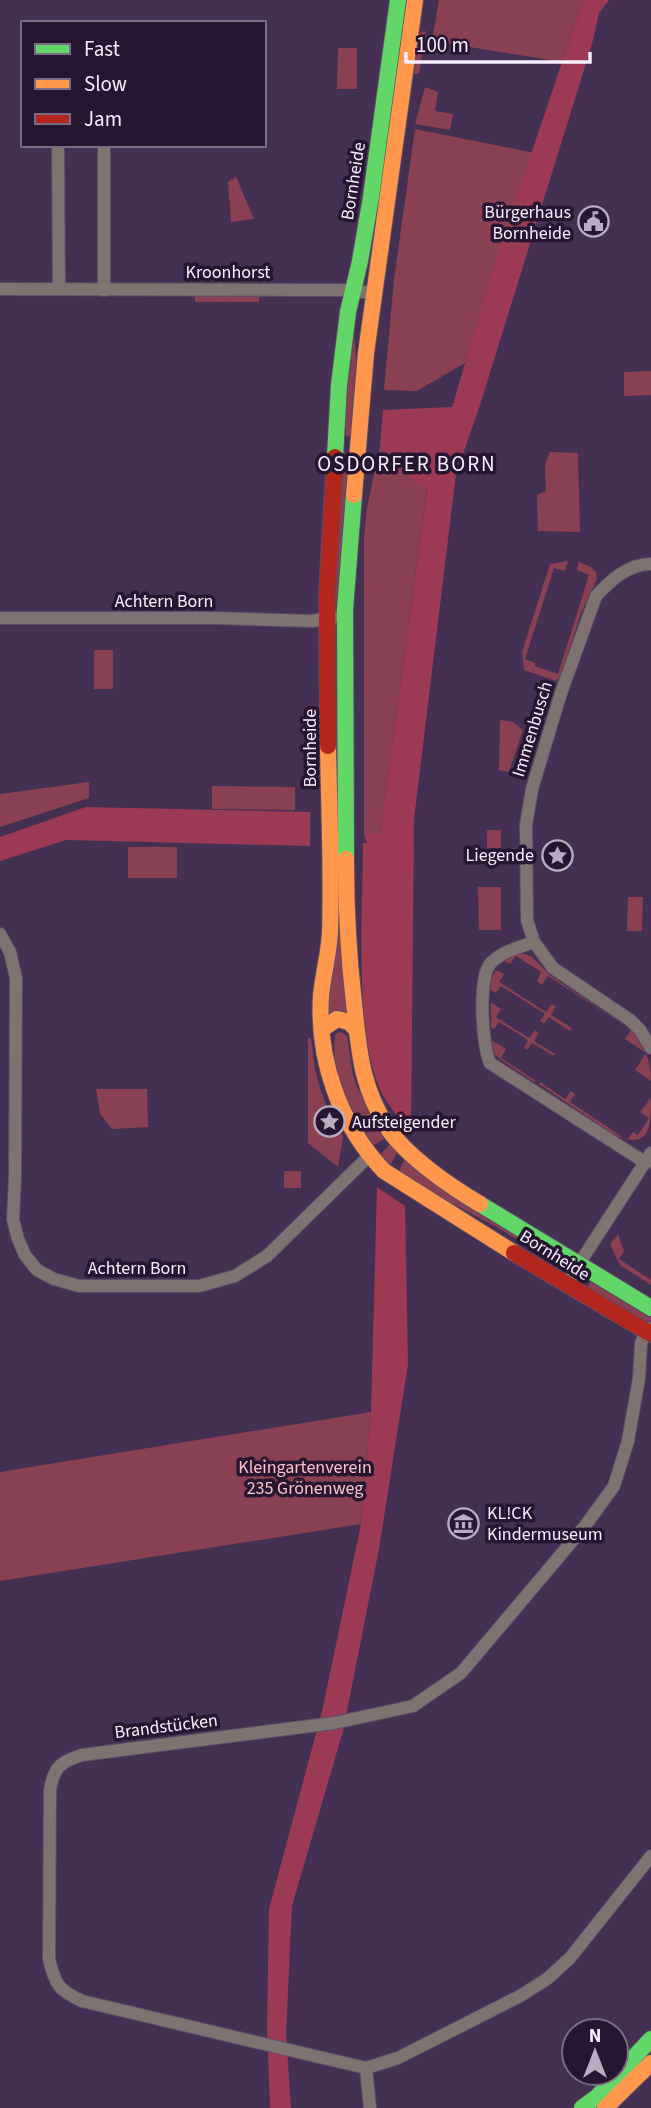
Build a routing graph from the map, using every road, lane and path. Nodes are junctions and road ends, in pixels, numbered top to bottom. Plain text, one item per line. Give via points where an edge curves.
1 (398, 0) edge
2 (415, 0) edge
3 (58, 147) edge
4 (104, 147) edge
5 (0, 289) edge
6 (59, 289) junction
7 (104, 290) junction
8 (353, 291) junction
9 (374, 293) junction
10 (366, 353) junction
11 (651, 564) edge
12 (345, 613) junction
13 (0, 618) edge
14 (328, 620) junction
15 (347, 696) junction
16 (0, 934) edge
17 (534, 942) junction
18 (322, 1029) junction
19 (356, 1029) junction
20 (649, 1041) edge
21 (369, 1156) junction
22 (649, 1158) edge
23 (578, 1265) junction
24 (566, 1284) junction
25 (651, 1308) edge
26 (649, 1331) edge
27 (651, 1366) edge
28 (639, 1378) junction
29 (651, 1856) edge
30 (651, 2039) edge
31 (651, 2063) edge
32 (366, 2068) junction
33 (370, 2108) edge
34 (582, 2108) edge
35 (606, 2108) edge

1 - 8 street, Bornheide
2 - 9 street, Bornheide
3 - 6 street
4 - 7 street
5 - 6 street, Kroonhorst
6 - 7 street, Kroonhorst
7 - 8 street, Kroonhorst
8 - 9 street, Kroonhorst
8 - 10 street
8 - 14 street, Bornheide via 339,385
9 - 10 street, Bornheide
10 - 12 street, Bornheide
11 - 17 street, Immenbusch via 626,570 596,596 550,728 526,825 527,920
12 - 14 street
12 - 15 street, Bornheide
13 - 14 street, Achtern Born
14 - 15 street
14 - 18 street, Bornheide via 330,932 321,998
15 - 19 street, Bornheide via 346,937
16 - 21 street, Achtern Born via 16,978 13,1220 25,1255 37,1270 79,1286 199,1286 235,1276 267,1256
17 - 20 street, Immenbusch via 553,968 630,1020
17 - 22 street via 493,961 486,970 484,1029 490,1063
18 - 19 street via 343,1019
18 - 21 street, Bornheide via 330,1079
19 - 23 street, Bornheide via 369,1092 406,1149 458,1191
21 - 24 street, Bornheide via 391,1175
22 - 23 street
23 - 24 street
23 - 25 street, Bornheide
24 - 26 street, Bornheide
26 - 28 street, Brandstücken via 639,1353
27 - 28 street
28 - 32 street, Brandstücken via 614,1486 461,1673 413,1706 334,1723 82,1755 65,1760 53,1774 49,1959 65,1993 85,2002
29 - 32 street via 570,1958 547,1979 398,2058
30 - 34 street
31 - 35 street
32 - 33 street

